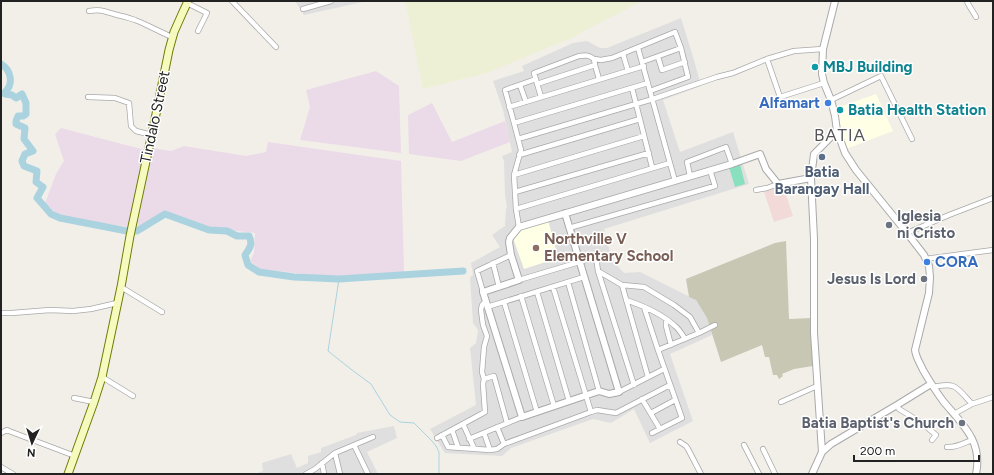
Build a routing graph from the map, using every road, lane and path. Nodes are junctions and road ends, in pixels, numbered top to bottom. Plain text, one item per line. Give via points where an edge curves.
1 (232, 1) edge
2 (331, 1) edge
3 (835, 1) edge
4 (967, 1) edge
5 (188, 2) edge
6 (318, 3) edge
7 (303, 9) dead end
8 (89, 11) dead end
9 (976, 17) dead end
10 (198, 31) dead end
11 (172, 37) junction
12 (276, 47) dead end
13 (638, 48) junction
14 (681, 48) junction
15 (823, 49) junction
16 (623, 54) junction
17 (658, 57) junction
18 (594, 59) junction
19 (767, 59) junction
20 (684, 62) junction
21 (643, 64) junction
22 (595, 66) junction
23 (628, 71) junction
24 (600, 79) junction
25 (537, 82) junction
26 (648, 83) junction
27 (824, 83) junction
28 (520, 84) junction
29 (632, 88) junction
30 (650, 91) junction
31 (88, 97) dead end
32 (541, 97) junction
33 (652, 99) junction
34 (831, 100) junction
35 (526, 102) junction
36 (636, 104) junction
37 (509, 107) junction
38 (640, 119) junction
39 (514, 123) junction
40 (837, 131) junction
41 (152, 135) junction
42 (644, 136) junction
43 (518, 139) junction
44 (912, 139) dead end
45 (649, 152) junction
46 (519, 155) junction
47 (670, 163) junction
48 (732, 164) junction
49 (652, 168) junction
50 (710, 170) junction
51 (514, 175) junction
52 (690, 176) junction
53 (811, 178) junction
54 (675, 181) junction
55 (778, 184) junction
56 (756, 190) dead end
57 (515, 192) junction
58 (993, 198) edge
59 (516, 209) junction
60 (565, 213) junction
61 (519, 227) junction
62 (569, 228) junction
63 (907, 233) junction
64 (993, 250) edge
65 (511, 255) junction
66 (926, 259) junction
67 (580, 262) junction
68 (493, 263) junction
69 (598, 271) junction
70 (584, 277) junction
71 (519, 280) junction
72 (568, 282) junction
73 (622, 286) junction
74 (121, 287) junction
75 (499, 287) junction
76 (553, 287) junction
77 (483, 292) junction
78 (537, 292) junction
79 (521, 296) junction
80 (626, 300) junction
81 (504, 302) junction
82 (117, 303) junction
83 (487, 304) junction
84 (644, 306) junction
85 (162, 312) dead end
86 (1, 313) edge
87 (666, 319) junction
88 (715, 325) dead end
89 (496, 332) junction
90 (699, 333) junction
91 (486, 336) junction
92 (685, 339) junction
93 (671, 345) junction
94 (658, 350) junction
95 (664, 369) junction
96 (102, 377) junction
97 (648, 378) junction
98 (484, 379) junction
99 (634, 384) junction
100 (670, 385) junction
101 (817, 386) junction
102 (932, 386) junction
103 (599, 391) junction
104 (619, 392) junction
105 (134, 396) dead end
106 (586, 396) junction
107 (993, 397) edge
108 (74, 398) dead end
109 (642, 399) junction
110 (675, 400) junction
111 (569, 401) junction
112 (94, 402) junction
113 (781, 402) dead end
114 (972, 404) junction
115 (554, 406) junction
116 (897, 406) junction
117 (537, 412) junction
118 (591, 412) junction
119 (651, 413) junction
120 (954, 414) junction
121 (522, 417) junction
122 (507, 423) junction
123 (463, 424) junction
124 (497, 427) junction
125 (660, 429) junction
126 (452, 430) junction
127 (1, 433) edge
128 (484, 433) junction
129 (652, 433) dead end
130 (442, 435) junction
131 (373, 437) dead end
132 (437, 438) dead end
133 (469, 438) junction
134 (932, 440) dead end
135 (972, 440) junction
136 (680, 442) dead end
137 (504, 444) junction
138 (354, 445) junction
139 (744, 445) dead end
140 (458, 447) junction
141 (947, 447) dead end
142 (474, 448) junction
143 (763, 449) dead end
144 (490, 450) junction
145 (822, 452) junction
146 (335, 453) junction
147 (75, 456) junction
148 (322, 463) junction
149 (1, 467) edge
150 (13, 474) edge
151 (68, 474) edge
152 (308, 474) edge
153 (324, 474) edge
154 (340, 474) edge
155 (368, 474) edge
156 (701, 474) edge
157 (759, 474) edge
158 (776, 474) edge
159 (812, 474) edge
160 (976, 474) edge

1 - 12 street
2 - 6 street
3 - 15 street
4 - 9 street
5 - 10 street via 207,13
5 - 11 main road, Tindalo Street
6 - 7 street
8 - 11 street via 107,11 130,18
11 - 41 main road, Tindalo Street
13 - 14 street via 675,32
13 - 16 street
13 - 21 street
14 - 17 street
14 - 20 street
15 - 19 street via 794,51
15 - 27 street
16 - 18 street via 601,60
16 - 23 street
17 - 20 street via 662,70
17 - 21 street
18 - 22 street
18 - 25 street via 586,55 579,56 534,73
19 - 27 street via 780,98
19 - 33 street via 733,73
20 - 30 street via 688,78
21 - 23 street
21 - 26 street
22 - 24 street
22 - 25 street
23 - 24 street
24 - 32 street
25 - 28 street
25 - 32 street
26 - 29 street
26 - 30 street
27 - 34 street
28 - 35 street
28 - 37 street via 504,90
29 - 36 street
29 - 39 street
30 - 33 street
31 - 41 street via 115,98 129,103 131,126 136,131
32 - 35 street
33 - 36 street
33 - 47 street
34 - 40 street
34 - 44 street via 881,76
35 - 37 street
36 - 38 street
36 - 43 street
37 - 39 street
38 - 42 street
38 - 46 street
39 - 43 street
40 - 53 street via 814,154
40 - 63 street via 845,153 856,170
41 - 74 main road, Tindalo Street
42 - 45 street
42 - 51 street
43 - 46 street
45 - 49 street
45 - 57 street
46 - 51 street
47 - 49 street
47 - 54 street
48 - 50 street
48 - 52 street via 726,147 687,162
48 - 55 street via 760,154 766,170
49 - 59 street
50 - 52 street
50 - 62 street via 715,186
51 - 57 street
52 - 54 street
53 - 55 street
53 - 101 street
54 - 60 street
55 - 56 street
57 - 59 street
58 - 63 street
59 - 61 street
60 - 61 street
60 - 62 street
61 - 65 street via 510,238
62 - 67 street
63 - 66 street
64 - 66 street
65 - 68 street
65 - 71 street
66 - 102 street via 930,272 929,293 915,350
67 - 69 street via 596,257
67 - 70 street
67 - 71 street
68 - 75 street
68 - 77 street via 477,271
69 - 73 street
69 - 99 street
70 - 72 street
70 - 104 street
71 - 75 street
72 - 76 street
72 - 103 street
73 - 80 street
73 - 90 street via 644,287 674,305 690,317
74 - 82 main road, Tindalo Street
74 - 85 street
75 - 77 street
76 - 78 street
76 - 106 street
77 - 83 street
78 - 79 street
78 - 111 street
79 - 81 street
79 - 115 street
80 - 84 street
80 - 97 street
81 - 83 street
81 - 117 street
82 - 86 street via 73,311
82 - 96 main road, Tindalo Street
83 - 89 street
83 - 91 street via 482,305 481,310
84 - 87 street
84 - 94 street
87 - 92 street via 676,326
87 - 93 street
88 - 90 street
89 - 91 street
89 - 121 street
90 - 92 street
91 - 98 street via 482,372
92 - 93 street
93 - 94 street
94 - 95 street
95 - 97 street
95 - 100 street
96 - 105 street
96 - 112 main road, Tindalo Street
97 - 99 street
98 - 122 street via 494,376
98 - 123 street via 485,412
99 - 104 street
100 - 109 street
100 - 110 street
101 - 113 street
101 - 145 street
102 - 114 street via 952,385
102 - 116 street
102 - 120 street
103 - 104 street via 608,394
103 - 106 street
106 - 111 street
106 - 118 street
107 - 114 street
108 - 112 street
109 - 118 street via 616,413 597,410
109 - 119 street
110 - 119 street
110 - 125 street via 682,418
111 - 115 street
112 - 147 main road, Tindalo Street
114 - 120 street
115 - 117 street
116 - 134 street via 936,435
116 - 145 street via 831,444
117 - 121 street
118 - 137 street
119 - 125 street
120 - 135 street via 968,430
121 - 122 street
122 - 124 street
123 - 126 street
123 - 133 street
124 - 128 street
124 - 137 street
125 - 129 street
126 - 130 street
126 - 140 street
127 - 147 street via 7,430
128 - 133 street
128 - 144 street
130 - 132 street
130 - 140 street via 448,447
131 - 138 street
133 - 142 street
135 - 141 street
135 - 160 street via 977,453
136 - 156 street via 688,449
137 - 144 street
138 - 146 street
138 - 155 street
139 - 157 street
140 - 142 street
142 - 144 street
143 - 158 street
145 - 159 street
146 - 148 street
146 - 154 street
147 - 151 main road, Tindalo Street
148 - 152 street
148 - 153 street
149 - 150 street

